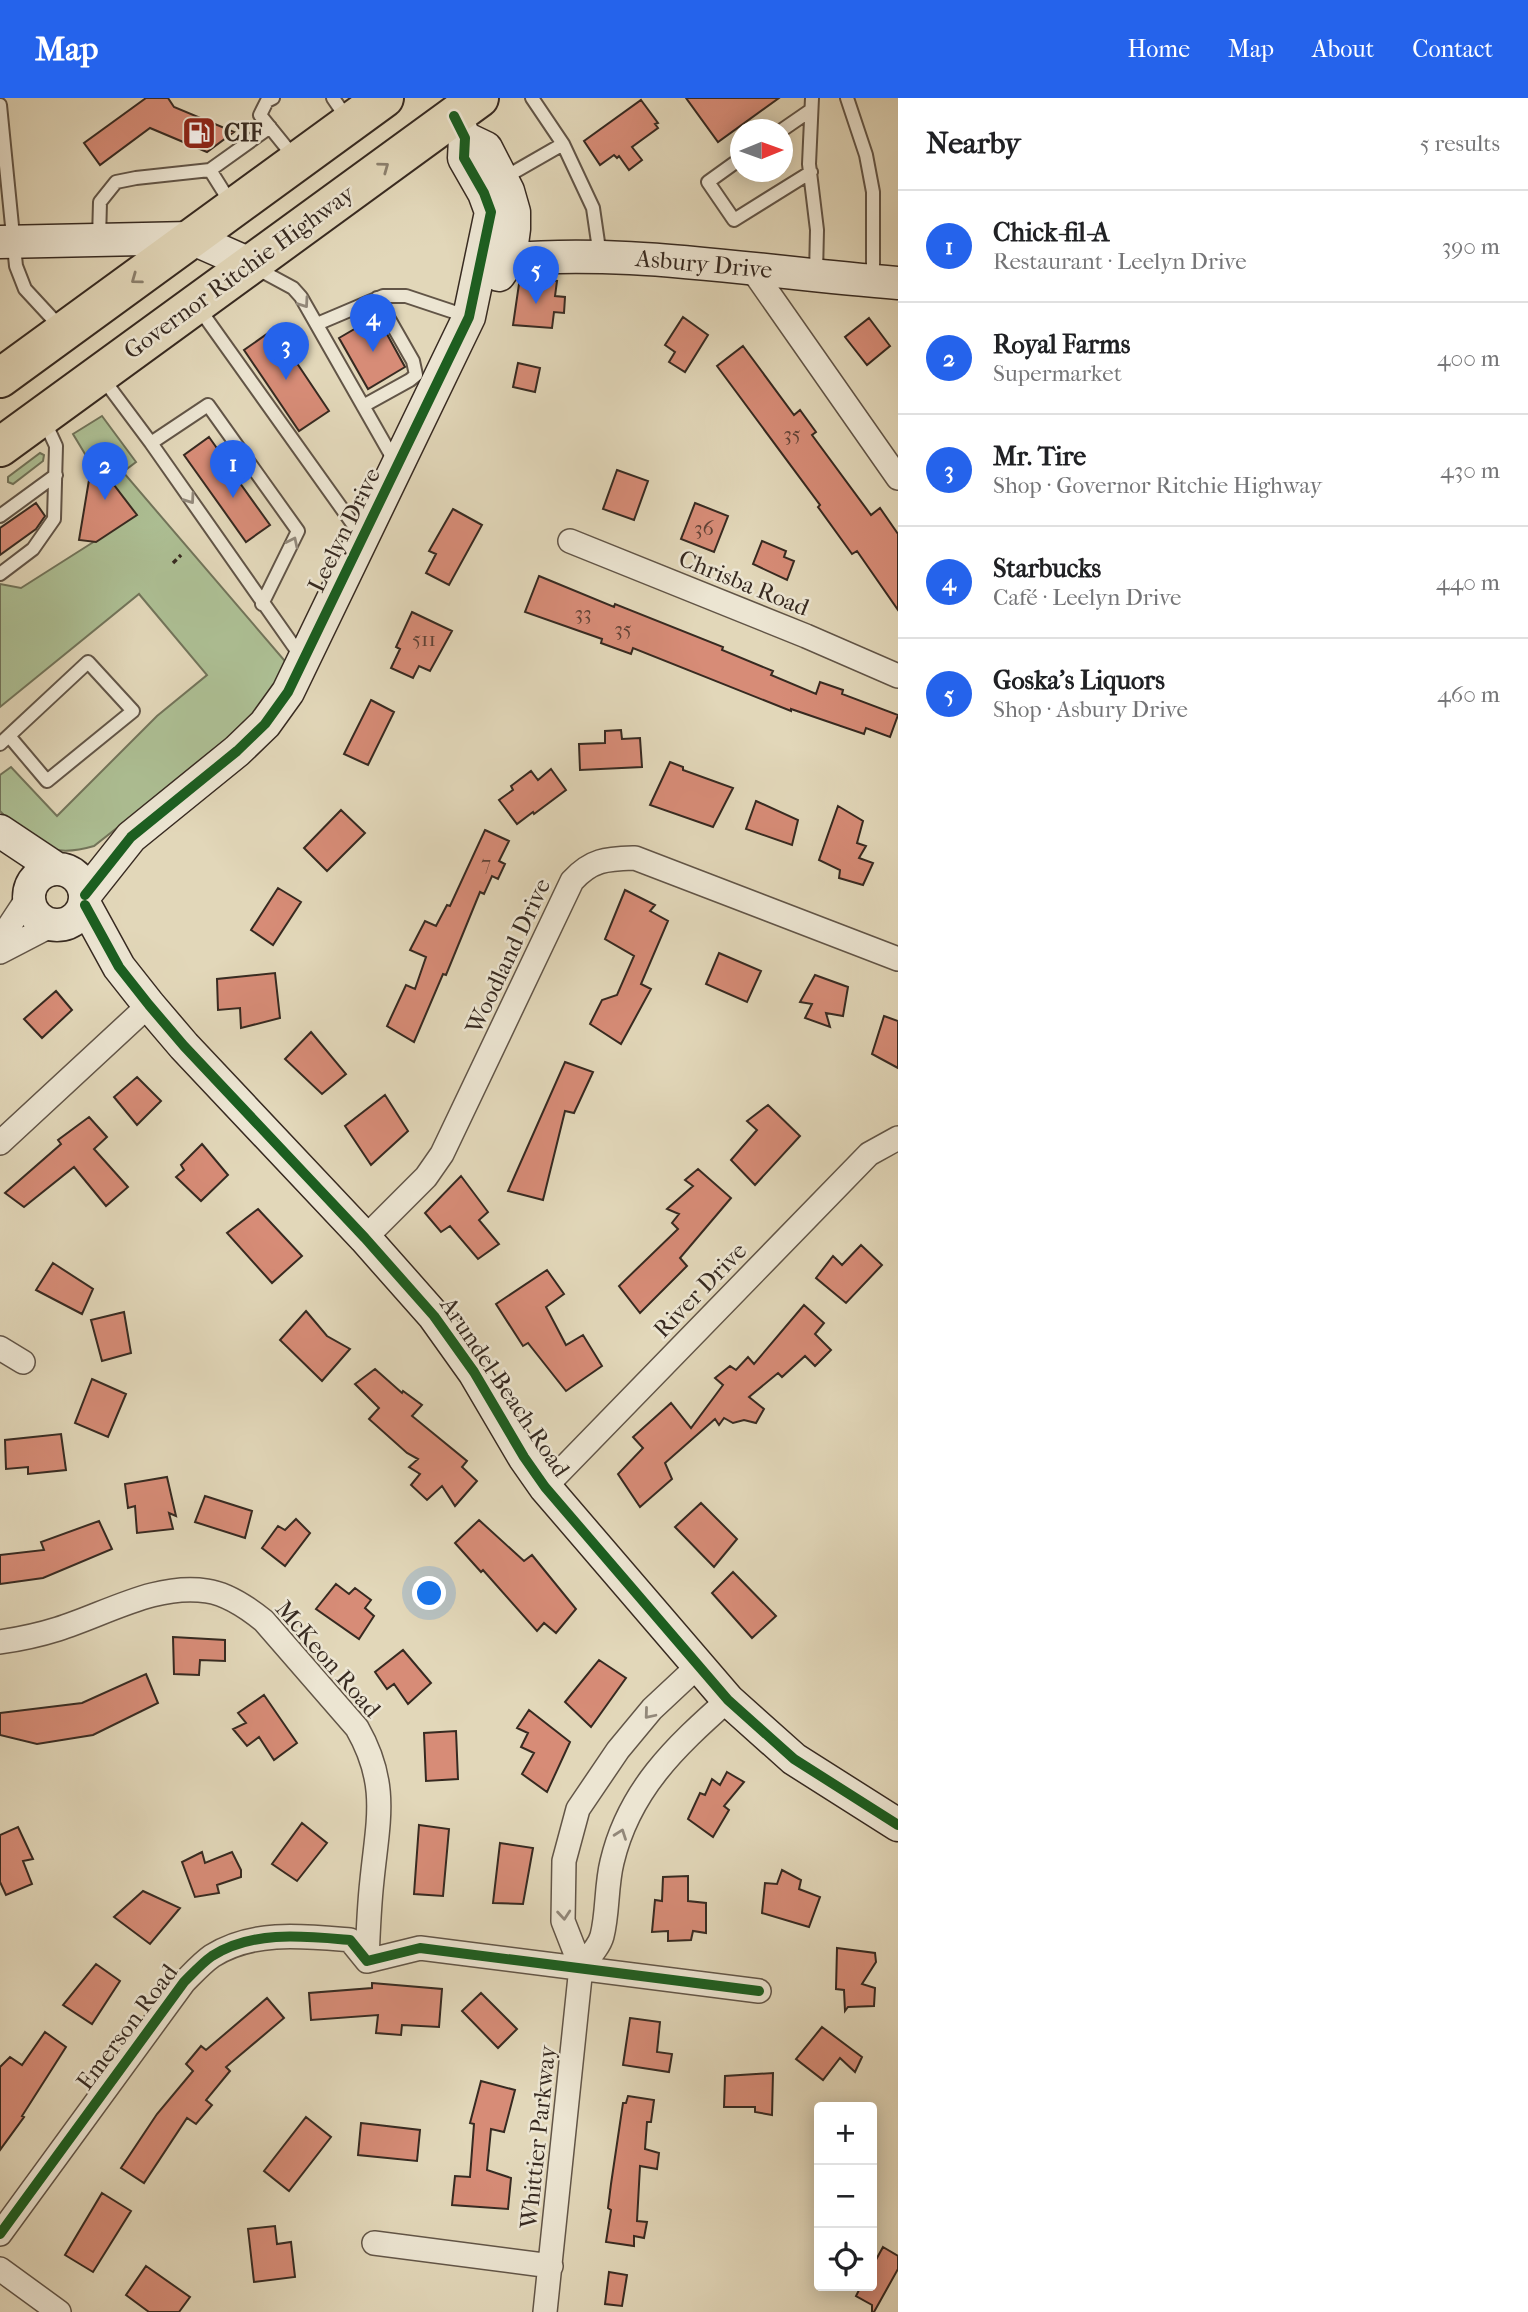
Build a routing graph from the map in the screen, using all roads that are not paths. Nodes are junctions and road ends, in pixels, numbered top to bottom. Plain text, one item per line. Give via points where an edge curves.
1 (274, 98) edge
2 (384, 98) edge
3 (532, 98) edge
4 (847, 98) edge
5 (812, 104) edge
6 (0, 105) edge
7 (341, 110) edge
8 (466, 117) edge
9 (793, 120) edge
10 (270, 127) junction
11 (563, 144) junction
12 (297, 161) junction
13 (730, 166) edge
14 (210, 170) junction
15 (811, 172) junction
16 (502, 179) junction
17 (234, 207) junction
18 (191, 238) junction
19 (99, 240) junction
20 (6, 242) edge
21 (600, 257) junction
22 (496, 260) junction
23 (250, 264) junction
24 (751, 268) junction
25 (816, 274) junction
26 (886, 282) edge
27 (377, 298) junction
28 (196, 304) junction
29 (469, 317) junction
30 (317, 324) junction
31 (64, 332) junction
32 (100, 374) junction
33 (0, 378) edge
34 (363, 405) junction
35 (42, 416) junction
36 (151, 443) junction
37 (0, 447) edge
38 (397, 467) junction
39 (56, 475) junction
40 (898, 478) edge
41 (0, 516) edge
42 (363, 538) junction
43 (570, 541) dead end
44 (0, 574) edge
45 (262, 604) junction
46 (304, 661) junction
47 (898, 676) edge
48 (4, 740) edge
49 (2, 833) edge
50 (131, 836) junction
51 (60, 869) junction
52 (29, 894) junction
53 (71, 913) junction
54 (0, 940) edge
55 (0, 952) edge
56 (898, 959) edge
57 (149, 1005) junction
58 (898, 1138) edge
59 (0, 1143) edge
60 (365, 1238) junction
61 (0, 1348) edge
62 (23, 1362) dead end
63 (545, 1487) junction
64 (0, 1642) edge
65 (698, 1666) junction
66 (728, 1700) junction
67 (898, 1825) edge
68 (367, 1961) junction
69 (581, 1968) junction
70 (759, 1991) dead end
71 (0, 2235) edge
72 (374, 2243) dead end
73 (551, 2266) junction
74 (0, 2269) edge
75 (59, 2312) edge
76 (545, 2312) edge

1 - 10 lane via 260,114
2 - 7 highway
3 - 11 lane
4 - 26 lane via 866,155
5 - 9 lane
5 - 15 lane
6 - 20 lane
7 - 12 highway
8 - 16 street, Leelyn Drive
8 - 22 street, Leelyn Drive via 464,158 491,212
23 -> 8 highway, Governor Ritchie Highway
10 - 12 lane
10 - 14 lane
11 - 16 lane
11 - 21 lane via 593,208
12 - 17 highway
13 - 15 lane via 708,182 734,220
14 - 17 lane
14 - 19 lane via 116,182 100,202
15 - 25 lane
16 - 22 street, Leelyn Drive via 514,212 514,229
17 - 18 highway
18 - 19 street
18 - 23 street
18 -> 31 highway
19 - 20 street
20 - 31 lane via 26,289
21 - 22 street, Asbury Drive
21 - 24 street, Asbury Drive
22 - 29 street, Leelyn Drive via 502,268 484,301
23 - 28 highway, Governor Ritchie Highway
23 -> 30 lane via 293,288
24 - 25 street, Asbury Drive
24 - 40 street
25 - 26 street, Asbury Drive
27 - 29 lane via 406,296
27 - 30 lane
27 - 34 lane via 413,361 416,375
28 - 32 highway, Governor Ritchie Highway
28 - 42 lane
29 - 38 street, Leelyn Drive
30 - 34 lane
31 - 33 highway
32 - 35 highway, Governor Ritchie Highway
32 - 36 lane
34 - 38 lane
35 - 37 highway, Governor Ritchie Highway
35 - 39 lane via 57,446
36 -> 45 lane
45 -> 36 lane via 299,531 208,405
38 - 42 street, Leelyn Drive
39 - 41 lane
39 - 44 lane via 54,519 33,549
42 - 46 street, Leelyn Drive
43 - 47 street, Chrisba Road
45 - 46 lane
46 - 50 street, Leelyn Drive via 265,724
48 - 48 lane via 88,662 133,711 47,781
49 - 51 street
49 - 52 street
50 - 51 street, Leelyn Drive
50 - 53 street, Leelyn Drive
51 - 52 street via 36,878
51 - 53 street via 83,886
52 - 53 street via 37,918
52 - 54 street
53 - 55 street, Leelyn Drive
53 - 57 street, Arundel Beach Road
56 - 60 street, Woodland Drive via 635,858 585,867 572,881 442,1154 426,1177
57 - 59 street
57 - 60 street, Arundel Beach Road
58 - 63 street, River Drive via 869,1154
60 - 63 street, Arundel Beach Road via 456,1346
61 - 62 street
63 - 65 street, Arundel Beach Road
64 - 68 street, McKeon Road via 57,1629 160,1592 187,1589 211,1591 264,1620 357,1728 377,1772 380,1819
65 - 66 street, Arundel Beach Road
65 -> 69 street, Whittier Parkway via 652,1709 578,1809 564,1861 563,1921
66 - 67 street, Arundel Beach Road via 794,1759
69 -> 66 street, Whittier Parkway via 602,1938 612,1860 637,1799 672,1750
68 - 69 street via 420,1948
68 - 71 street, Emerson Road via 350,1940 296,1935 236,1944 211,1957 177,1990
69 - 70 street
69 - 73 street, Whittier Parkway
72 - 73 street
73 - 76 street, Whittier Parkway
74 - 75 street

